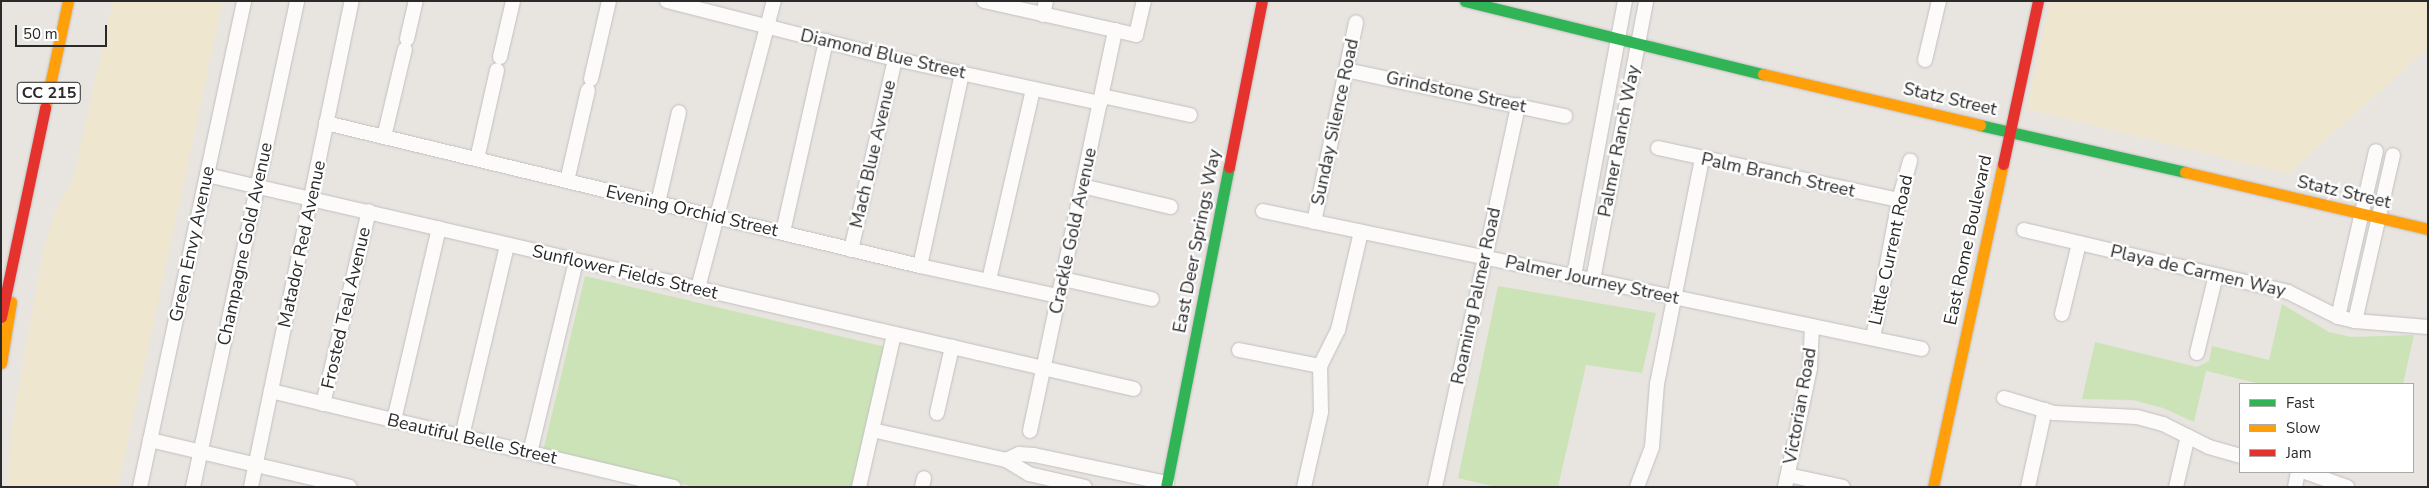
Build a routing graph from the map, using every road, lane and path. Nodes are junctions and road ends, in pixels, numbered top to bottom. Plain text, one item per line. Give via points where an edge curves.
1 (68, 1) edge
2 (244, 1) edge
3 (297, 1) edge
4 (352, 1) edge
5 (416, 1) edge
6 (513, 1) edge
7 (609, 1) edge
8 (667, 1) edge
9 (774, 1) edge
10 (984, 1) edge
11 (1144, 1) edge
12 (1262, 1) edge
13 (1465, 1) edge
14 (1625, 1) edge
15 (1646, 1) edge
16 (1938, 1) edge
17 (2038, 1) edge
18 (1044, 8) edge
19 (1356, 22) dead end
20 (767, 26) junction
21 (1115, 30) junction
22 (1617, 40) junction
23 (826, 41) junction
24 (1638, 45) junction
25 (895, 59) junction
26 (1925, 60) dead end
27 (1346, 70) junction
28 (962, 73) junction
29 (1033, 89) junction
30 (1101, 100) junction
31 (1518, 105) junction
32 (679, 112) dead end
33 (1190, 115) dead end
34 (1565, 116) dead end
35 (326, 123) junction
36 (2010, 131) junction
37 (384, 137) junction
38 (1658, 148) dead end
39 (2376, 151) dead end
40 (2393, 155) dead end
41 (1702, 159) junction
42 (477, 160) junction
43 (1910, 161) dead end
44 (208, 175) junction
45 (567, 181) junction
46 (30, 185) junction
47 (1082, 186) junction
48 (258, 187) junction
49 (311, 199) junction
50 (1899, 200) junction
51 (658, 203) junction
52 (1171, 206) dead end
53 (369, 211) junction
54 (1263, 212) dead end
55 (2361, 215) junction
56 (716, 216) junction
57 (2378, 219) junction
58 (1314, 222) junction
59 (439, 228) junction
60 (2428, 229) edge
61 (2024, 230) dead end
62 (783, 232) junction
63 (1361, 232) junction
64 (2079, 243) junction
65 (507, 246) junction
66 (851, 250) junction
67 (1485, 258) junction
68 (576, 261) junction
69 (920, 266) junction
70 (2216, 275) junction
71 (1574, 276) junction
72 (1063, 279) junction
73 (989, 280) junction
74 (1593, 280) junction
75 (698, 288) junction
76 (1058, 296) junction
77 (1674, 297) junction
78 (1152, 298) dead end
79 (2062, 314) dead end
80 (1, 317) edge
81 (2338, 317) junction
82 (2355, 321) junction
83 (1812, 326) junction
84 (2428, 327) edge
85 (894, 334) junction
86 (1873, 338) junction
87 (952, 347) junction
88 (1922, 349) dead end
89 (1238, 350) dead end
90 (2197, 353) dead end
91 (1, 363) edge
92 (1320, 366) junction
93 (1043, 369) junction
94 (1134, 389) dead end
95 (271, 391) junction
96 (2004, 398) dead end
97 (324, 404) junction
98 (2045, 410) junction
99 (937, 413) dead end
100 (394, 420) junction
101 (872, 430) junction
102 (1030, 431) dead end
103 (462, 436) junction
104 (2188, 436) junction
105 (150, 440) junction
106 (201, 451) junction
107 (530, 453) junction
108 (2239, 456) edge
109 (1006, 460) junction
110 (256, 466) junction
111 (2298, 473) edge
112 (2308, 473) edge
113 (1786, 481) edge
114 (314, 483) edge
115 (657, 485) edge
116 (1166, 485) edge
117 (140, 487) edge
118 (193, 487) edge
119 (251, 487) edge
120 (350, 487) edge
121 (674, 487) edge
122 (859, 487) edge
123 (1085, 487) edge
124 (1304, 487) edge
125 (1435, 487) edge
126 (1637, 487) edge
127 (1843, 487) edge
128 (1933, 487) edge
129 (2028, 487) edge
130 (2176, 487) edge
131 (2295, 487) edge
132 (2347, 487) edge

1 - 46 main road, CC 215
2 - 44 street, Green Envy Avenue
3 - 48 street, Champagne Gold Avenue
4 - 35 street, Matador Red Avenue
5 - 37 street
6 - 42 street
7 - 45 street
8 - 20 street, Diamond Blue Street
9 - 20 street
10 - 18 street
11 - 21 street via 1136,35
12 - 116 main road, East Deer Springs Way
13 - 22 main road, Statz Street
14 - 22 street, Palmer Ranch Way
15 - 24 street, Palmer Ranch Way
16 - 26 street
17 - 36 main road, East Rome Boulevard
18 - 21 street
19 - 27 street, Sunday Silence Road
20 - 23 street, Diamond Blue Street
20 - 56 street
21 - 30 street, Crackle Gold Avenue
22 - 24 main road, Statz Street
22 - 71 street, Palmer Ranch Way
23 - 25 street, Diamond Blue Street
23 - 62 street
24 - 36 main road, Statz Street
24 - 74 street, Palmer Ranch Way
25 - 28 street, Diamond Blue Street
25 - 66 street, Mach Blue Avenue
27 - 31 street, Grindstone Street
27 - 58 street, Sunday Silence Road
28 - 29 street, Diamond Blue Street
28 - 69 street
29 - 30 street, Diamond Blue Street
29 - 73 street
30 - 33 street, Diamond Blue Street
30 - 47 street, Crackle Gold Avenue
31 - 34 street, Grindstone Street
31 - 67 street, Roaming Palmer Road
32 - 51 street
35 - 37 street, Evening Orchid Street
35 - 49 street, Matador Red Avenue
36 - 55 main road, Statz Street
36 - 128 main road, East Rome Boulevard
37 - 42 street, Evening Orchid Street
38 - 41 street, Palm Branch Street
39 - 55 street
40 - 57 street
41 - 50 street, Palm Branch Street
41 - 77 street
42 - 45 street, Evening Orchid Street
43 - 50 street, Little Current Road
44 - 48 street, Sunflower Fields Street
44 - 105 street, Green Envy Avenue
45 - 51 street, Evening Orchid Street
46 - 80 main road, CC 215
46 - 91 main road
47 - 52 street
47 - 72 street, Crackle Gold Avenue
48 - 49 street, Sunflower Fields Street
48 - 106 street, Champagne Gold Avenue
49 - 53 street, Sunflower Fields Street
49 - 95 street, Matador Red Avenue
50 - 86 street, Little Current Road
51 - 56 street, Evening Orchid Street
53 - 59 street, Sunflower Fields Street
53 - 97 street, Frosted Teal Avenue
54 - 58 street, Palmer Journey Street
55 - 57 main road, Statz Street
55 - 81 street
56 - 62 street, Evening Orchid Street
56 - 75 street
57 - 60 main road, Statz Street
57 - 82 street
58 - 63 street, Palmer Journey Street
59 - 65 street, Sunflower Fields Street
59 - 100 street
61 - 64 street, Playa de Carmen Way
62 - 66 street, Evening Orchid Street
63 - 67 street, Palmer Journey Street
63 - 92 street via 1338,330
64 - 70 street, Playa de Carmen Way
64 - 79 street
65 - 68 street, Sunflower Fields Street
65 - 103 street
66 - 69 street, Evening Orchid Street
67 - 71 street, Palmer Journey Street
67 - 125 street, Roaming Palmer Road
68 - 75 street, Sunflower Fields Street
68 - 107 street
69 - 73 street, Evening Orchid Street
70 - 81 street, Playa de Carmen Way via 2288,292
70 - 90 street
71 - 74 street, Palmer Journey Street
72 - 76 street, Crackle Gold Avenue
72 - 78 street
73 - 76 street, Evening Orchid Street
74 - 77 street, Palmer Journey Street
75 - 85 street, Sunflower Fields Street
76 - 93 street, Crackle Gold Avenue
77 - 83 street, Palmer Journey Street
77 - 126 street via 1657,384 1652,447
81 - 82 street, Playa de Carmen Way
82 - 84 street, Playa de Carmen Way
83 - 86 street, Palmer Journey Street
83 - 113 street, Victorian Road via 1810,368
85 - 87 street, Sunflower Fields Street
85 - 101 street
86 - 88 street, Palmer Journey Street
87 - 93 street, Sunflower Fields Street
87 - 99 street
89 - 92 street
92 - 124 street via 1321,412
93 - 94 street, Sunflower Fields Street
93 - 102 street, Crackle Gold Avenue
95 - 97 street, Beautiful Belle Street
95 - 110 street, Matador Red Avenue
96 - 98 street
97 - 100 street, Beautiful Belle Street
98 - 104 street via 2137,417 2163,424
98 - 129 street
100 - 103 street, Beautiful Belle Street
101 - 109 street
101 - 122 street
103 - 107 street, Beautiful Belle Street
104 - 108 street
104 - 130 street
105 - 106 street
105 - 117 street, Green Envy Avenue
106 - 110 street
106 - 118 street, Champagne Gold Avenue
107 - 115 street, Beautiful Belle Street
109 - 116 street via 1019,454 1034,454
109 - 123 street via 1026,474
110 - 114 street
110 - 119 street, Matador Red Avenue
111 - 131 street
112 - 132 street
113 - 127 street
114 - 120 street
115 - 121 street, Beautiful Belle Street

